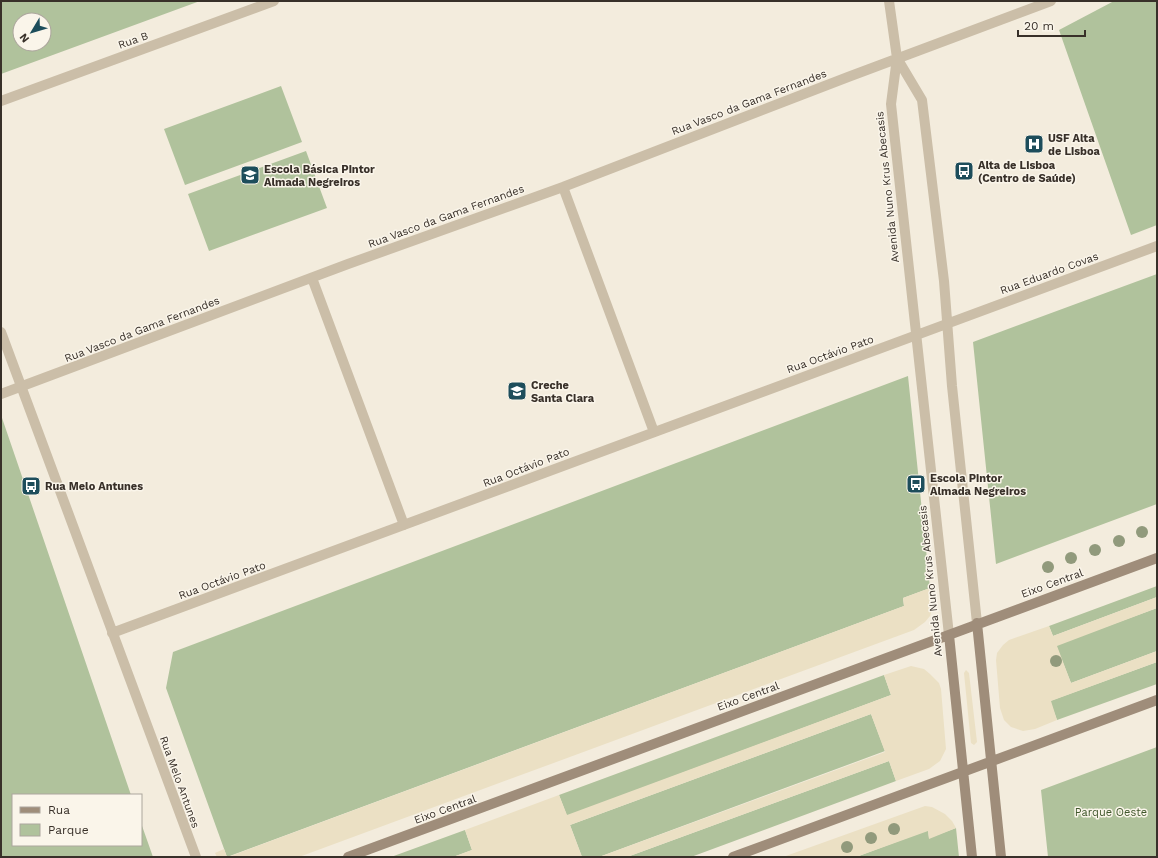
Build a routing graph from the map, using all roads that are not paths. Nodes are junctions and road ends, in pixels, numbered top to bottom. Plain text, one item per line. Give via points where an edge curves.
1 (274, 1) edge
2 (889, 1) edge
3 (1051, 1) edge
4 (898, 58) junction
5 (1, 101) edge
6 (562, 187) junction
7 (1157, 246) edge
8 (312, 278) junction
9 (948, 323) junction
10 (1, 332) edge
11 (915, 336) junction
12 (21, 387) junction
13 (1, 394) edge
14 (654, 432) junction
15 (404, 525) junction
16 (1157, 558) edge
17 (977, 623) junction
18 (112, 633) junction
19 (949, 635) junction
20 (1157, 700) edge
21 (991, 761) junction
22 (963, 771) junction
23 (196, 857) edge
24 (348, 857) edge
25 (733, 857) edge
26 (972, 857) edge
27 (1001, 857) edge

1 - 5 street, Rua B
2 - 4 street
3 - 4 street, Rua Vasco da Gama Fernandes
4 - 6 street, Rua Vasco da Gama Fernandes
4 - 9 street via 922,100
4 - 11 street, Avenida Nuno Krus Abecasis via 891,104
6 - 8 street, Rua Vasco da Gama Fernandes
6 - 14 street
7 - 9 street, Rua Eduardo Covas
8 - 12 street, Rua Vasco da Gama Fernandes
8 - 15 street
9 - 11 street, Rua Octávio Pato
9 - 17 street via 952,386
10 - 12 street, Rua Melo Antunes
11 - 14 street, Rua Octávio Pato
11 - 19 street, Avenida Nuno Krus Abecasis
12 - 13 street, Rua Vasco da Gama Fernandes
12 - 18 street, Rua Melo Antunes
14 - 15 street, Rua Octávio Pato
15 - 18 street, Rua Octávio Pato
16 - 17 main road, Eixo Central
17 - 19 main road, Eixo Central
17 - 21 main road
18 - 23 street, Rua Melo Antunes
19 - 22 main road, Avenida Nuno Krus Abecasis
19 - 24 main road, Eixo Central
20 - 21 main road
21 - 22 main road
21 - 27 main road
22 - 25 main road
22 - 26 main road, Avenida Nuno Krus Abecasis

